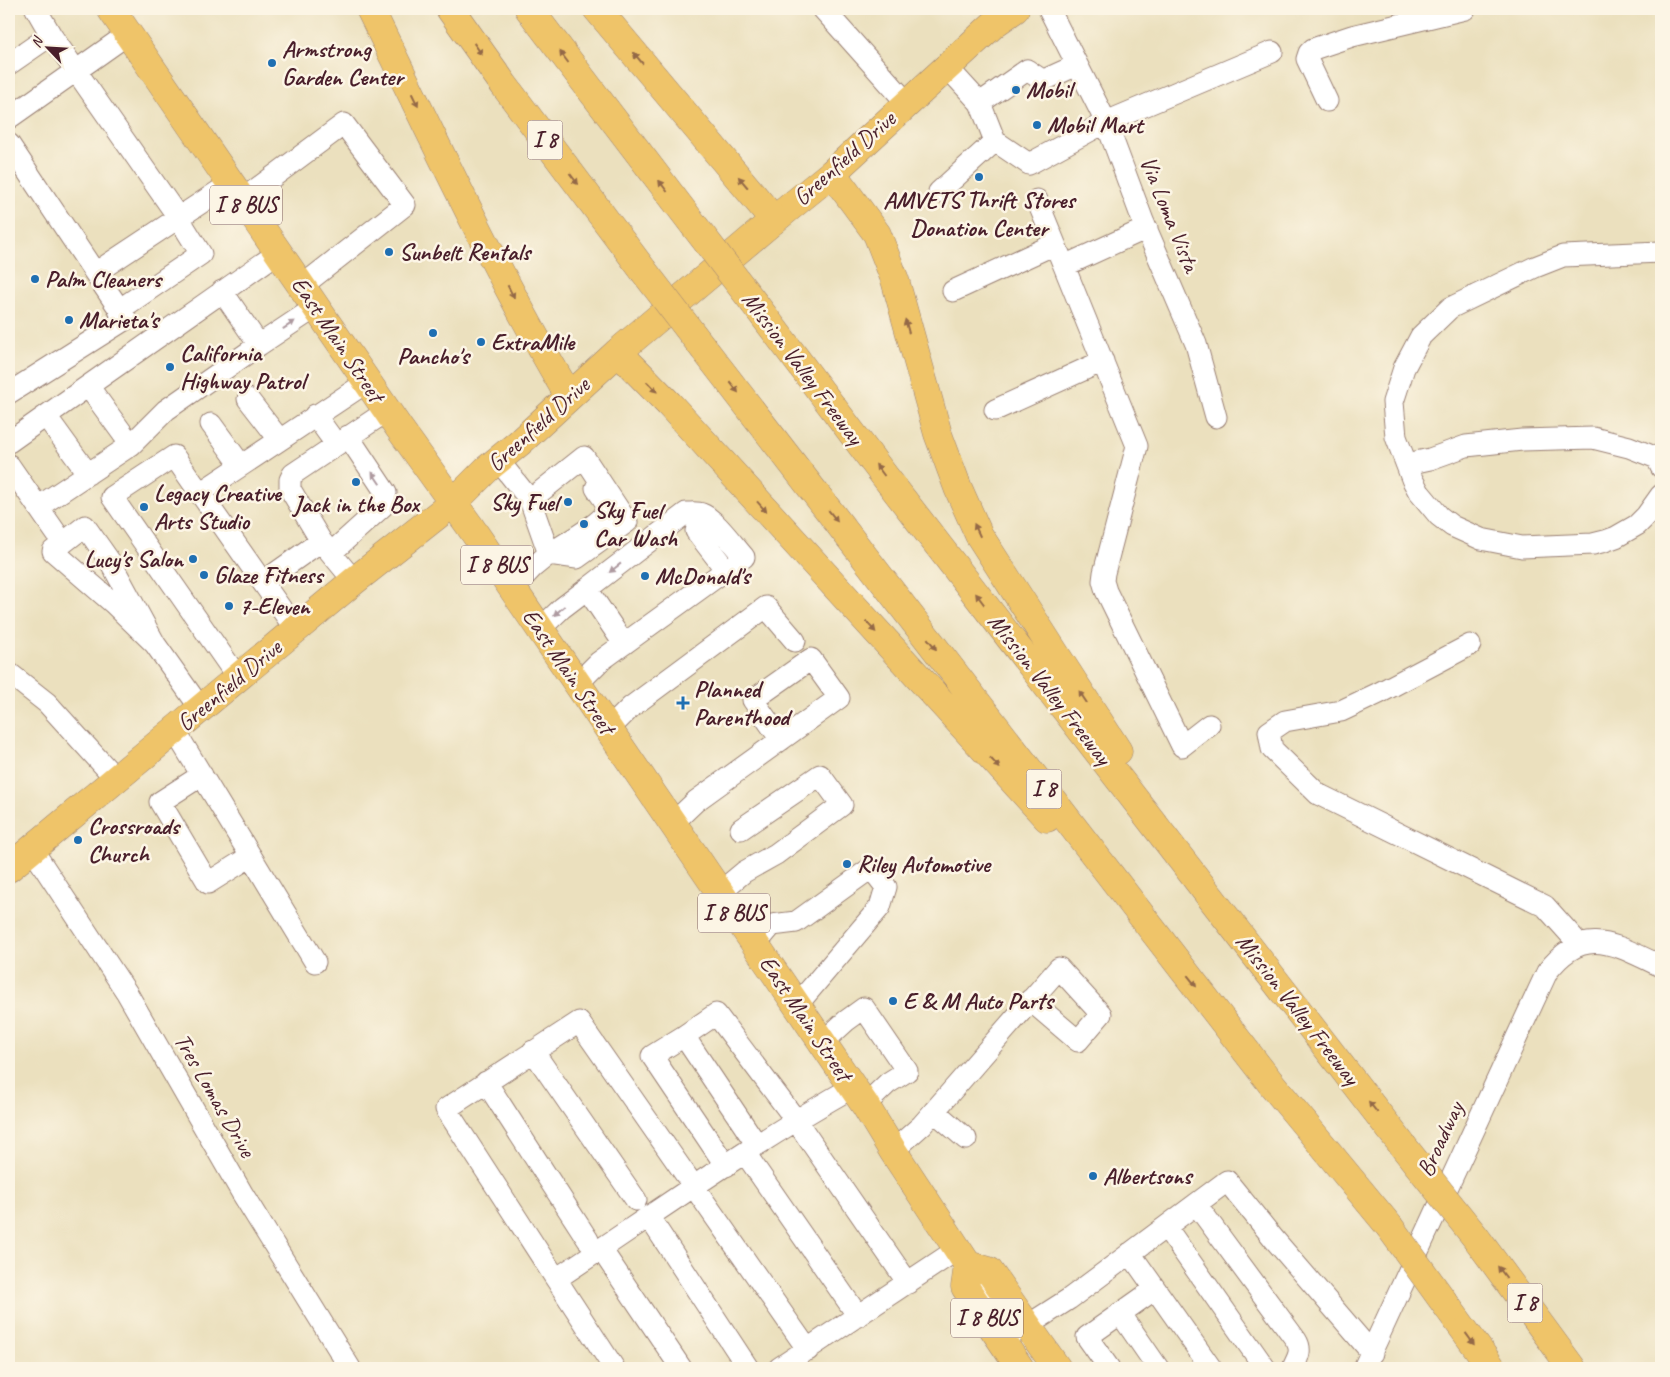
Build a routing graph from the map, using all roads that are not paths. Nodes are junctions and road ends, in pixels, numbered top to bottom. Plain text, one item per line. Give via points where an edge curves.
1 (36, 9) edge
2 (111, 9) edge
3 (370, 9) edge
4 (450, 9) edge
5 (528, 9) edge
6 (597, 9) edge
7 (822, 9) edge
8 (1014, 9) edge
9 (1049, 9) edge
10 (1465, 9) edge
11 (51, 34) junction
12 (128, 34) junction
13 (1272, 52) dead end
14 (9, 64) edge
15 (1077, 65) junction
16 (946, 67) junction
17 (76, 70) junction
18 (1327, 101) dead end
19 (907, 103) junction
20 (980, 103) junction
21 (9, 118) edge
22 (1106, 122) junction
23 (995, 141) junction
24 (9, 144) edge
25 (832, 172) junction
26 (237, 191) junction
27 (939, 192) dead end
28 (1037, 200) dead end
29 (178, 217) junction
30 (774, 220) junction
31 (1147, 228) junction
32 (1055, 244) junction
33 (279, 252) junction
34 (1661, 252) edge
35 (1064, 266) junction
36 (95, 273) junction
37 (222, 291) junction
38 (953, 292) dead end
39 (309, 296) junction
40 (119, 310) junction
41 (259, 345) junction
42 (618, 352) junction
43 (1103, 361) junction
44 (367, 382) junction
45 (88, 386) junction
46 (9, 393) edge
47 (569, 396) junction
48 (248, 399) dead end
49 (995, 410) dead end
50 (387, 411) junction
51 (315, 415) junction
52 (46, 416) junction
53 (1216, 417) dead end
54 (211, 424) dead end
55 (279, 439) junction
56 (342, 440) junction
57 (9, 442) edge
58 (130, 444) junction
59 (498, 460) junction
60 (1407, 464) junction
61 (9, 465) edge
62 (241, 465) junction
63 (1661, 467) edge
64 (88, 474) junction
65 (200, 493) junction
66 (1661, 495) edge
67 (530, 500) junction
68 (454, 502) junction
69 (38, 507) junction
70 (696, 530) dead end
71 (63, 543) junction
72 (326, 547) junction
73 (549, 554) junction
74 (726, 570) junction
75 (354, 580) junction
76 (263, 582) junction
77 (512, 588) junction
78 (587, 589) junction
79 (540, 629) junction
80 (296, 630) junction
81 (795, 641) dead end
82 (155, 644) junction
83 (624, 644) junction
84 (1470, 645) dead end
85 (9, 673) edge
86 (238, 678) junction
87 (578, 683) junction
88 (201, 709) junction
89 (1209, 726) dead end
90 (609, 729) junction
91 (175, 731) junction
92 (781, 740) dead end
93 (202, 775) junction
94 (116, 779) junction
95 (673, 823) junction
96 (741, 828) dead end
97 (32, 849) junction
98 (251, 856) junction
99 (9, 868) edge
100 (720, 892) junction
101 (1246, 941) junction
102 (756, 944) junction
103 (1579, 944) junction
104 (1168, 949) junction
105 (315, 962) dead end
106 (1661, 966) edge
107 (1030, 1000) dead end
108 (797, 1005) junction
109 (684, 1036) junction
110 (823, 1042) junction
111 (533, 1051) junction
112 (486, 1082) junction
113 (859, 1096) junction
114 (934, 1112) junction
115 (796, 1119) junction
116 (966, 1140) dead end
117 (751, 1149) junction
118 (893, 1151) junction
119 (726, 1166) junction
120 (694, 1188) junction
121 (636, 1200) dead end
122 (1196, 1204) junction
123 (649, 1217) junction
124 (1166, 1227) junction
125 (595, 1245) junction
126 (1130, 1253) junction
127 (965, 1269) junction
128 (556, 1279) junction
129 (908, 1283) junction
130 (1155, 1288) junction
131 (1120, 1314) junction
132 (858, 1316) junction
133 (1028, 1326) junction
134 (808, 1350) junction
135 (1368, 1361) edge
136 (350, 1368) edge
137 (614, 1368) edge
138 (681, 1368) edge
139 (748, 1368) edge
140 (779, 1368) edge
141 (1020, 1368) edge
142 (1057, 1368) edge
143 (1109, 1368) edge
144 (1158, 1368) edge
145 (1211, 1368) edge
146 (1265, 1368) edge
147 (1293, 1368) edge
148 (1492, 1368) edge
149 (1572, 1368) edge

1 - 11 street
2 - 12 main road, East Main Street / I 8 BUS
3 -> 47 main road via 463,197
4 -> 104 main road, I 8, bridge via 643,270
101 -> 5 main road, Mission Valley Freeway / I 8, bridge via 883,474
30 -> 6 main road
7 - 19 street
8 - 16 main road, Greenfield Drive
9 - 15 street, Via Loma Vista
10 - 18 street via 1352,36 1313,49 1307,59
11 - 14 street
11 - 17 street
12 - 17 street
12 - 26 main road, East Main Street / I 8 BUS
13 - 22 street
15 - 20 street via 1044,80 1027,70
15 - 22 street, Via Loma Vista
16 - 19 main road, Greenfield Drive
16 - 20 street
17 - 21 street
17 - 29 street
19 - 25 main road, Greenfield Drive
20 - 23 street
22 - 23 street via 1029,164
22 - 31 street, Via Loma Vista
23 - 27 street
24 - 36 street
25 - 30 main road, Greenfield Drive
101 -> 25 main road via 979,536 938,434 895,280 877,234
26 - 29 street
26 - 33 main road, East Main Street / I 8 BUS
26 - 39 street via 344,124 405,205
28 - 32 street
29 - 36 street
29 - 40 street via 201,254
30 - 42 main road, Greenfield Drive
31 - 35 street
31 - 53 street, Via Loma Vista via 1196,344
32 - 35 street
32 - 38 street
33 - 37 street
33 - 39 main road, East Main Street / I 8 BUS
34 - 60 street via 1563,256 1535,266 1450,308 1421,336 1404,368 1393,402 1396,437
35 - 43 street
36 - 40 street
37 - 41 street
37 - 45 street
41 -> 39 street
39 - 44 main road, East Main Street / I 8 BUS
40 - 46 street via 126,319
41 - 58 street via 166,410
42 - 47 main road, Greenfield Drive
42 -> 104 main road
43 - 49 street
43 - 89 street via 1137,446 1104,573 1106,590 1182,746
44 - 50 main road, East Main Street / I 8 BUS
44 - 51 street
45 - 52 street
45 - 58 street
47 - 59 main road, Greenfield Drive
48 - 55 street
50 - 56 street
50 - 68 main road, East Main Street / I 8 BUS
51 - 55 street
51 - 56 street
52 - 57 street
52 - 64 street
54 - 62 street
55 - 62 street
56 - 72 street via 293,474 290,480 290,489
72 -> 56 street via 383,506 386,493
58 - 64 street
59 - 67 street
59 - 68 main road, Greenfield Drive
60 - 63 street via 1466,446 1593,438 1657,458
60 - 66 street via 1412,479 1428,504 1452,526 1482,539 1522,547 1593,544 1616,537 1646,516
61 - 69 street
62 - 65 street
64 - 69 street
65 - 76 street
65 - 86 street via 174,456 112,497
67 - 73 street
67 - 73 street via 584,457 627,522 577,558
68 - 75 main road, Greenfield Drive
68 - 77 main road, East Main Street / I 8 BUS
69 - 71 street
70 - 74 street
71 - 82 street via 53,551
71 - 82 street via 85,526 111,563
72 - 75 street
72 - 76 street
73 - 77 street
74 -> 78 street via 744,557 712,520 704,514 686,513
74 - 83 street
75 - 80 main road, Greenfield Drive
76 - 80 street
77 - 79 main road, East Main Street / I 8 BUS
78 -> 79 street
78 - 83 street
79 - 87 main road, East Main Street / I 8 BUS
80 - 86 main road, Greenfield Drive
81 - 90 street via 766,607 631,707
82 - 88 street
83 - 87 street
84 - 103 street via 1341,711 1285,721 1269,732 1272,749 1318,794 1545,906
85 - 94 street via 47,703
86 - 88 main road, Greenfield Drive
87 - 90 main road, East Main Street / I 8 BUS
88 - 91 main road, Greenfield Drive
90 - 95 main road, East Main Street / I 8 BUS
91 - 93 street
91 - 94 main road, Greenfield Drive
92 - 95 street via 696,801
93 - 98 street
93 - 98 street via 160,802 208,883
94 - 97 main road, Greenfield Drive
95 - 100 main road, East Main Street / I 8 BUS
96 - 100 street via 820,775 842,805
97 - 99 main road, Greenfield Drive
97 - 136 street, Tres Lomas Drive via 127,993 242,1193
98 - 105 street
100 - 102 main road, East Main Street / I 8 BUS
149 -> 101 main road, Mission Valley Freeway / I 8, bridge via 1477,1239
102 - 108 main road, East Main Street / I 8 BUS
102 - 108 street via 772,925 796,922 871,868 886,887 880,907
103 - 106 street via 1604,943
103 - 135 street, Broadway via 1556,960 1540,985
104 -> 148 main road, I 8, bridge via 1270,1082 1389,1226
107 - 114 street
108 - 110 main road, East Main Street / I 8 BUS
109 - 115 street via 716,1014
109 - 117 street
109 - 119 street via 652,1056
110 - 113 main road, East Main Street / I 8 BUS
110 - 113 street via 864,1008 907,1071
111 - 112 street
111 - 120 street via 579,1022
111 - 121 street
112 - 125 street
112 - 128 street via 446,1109
113 - 115 street
113 - 118 main road, East Main Street / I 8 BUS
114 - 116 street
114 - 118 street
115 - 117 street
115 - 129 street
117 - 119 street
117 - 132 street
118 - 127 main road, East Main Street / I 8 BUS
119 - 120 street
120 - 123 street
120 - 134 street
122 - 124 street
122 - 135 street via 1227,1180
122 - 147 street via 1300,1346
123 - 125 street
123 - 139 street
124 - 126 street
124 - 146 street
125 - 128 street
125 - 138 street
126 - 130 street
126 - 133 street
127 - 129 street
127 - 133 main road, I 8 BUS via 989,1271
127 - 141 main road, East Main Street / I 8 BUS
128 - 137 street
129 - 132 street
130 - 131 street
130 - 145 street
131 - 143 street via 1087,1337
131 - 144 street
132 - 134 street
133 - 142 main road, I 8 BUS
134 - 140 street

